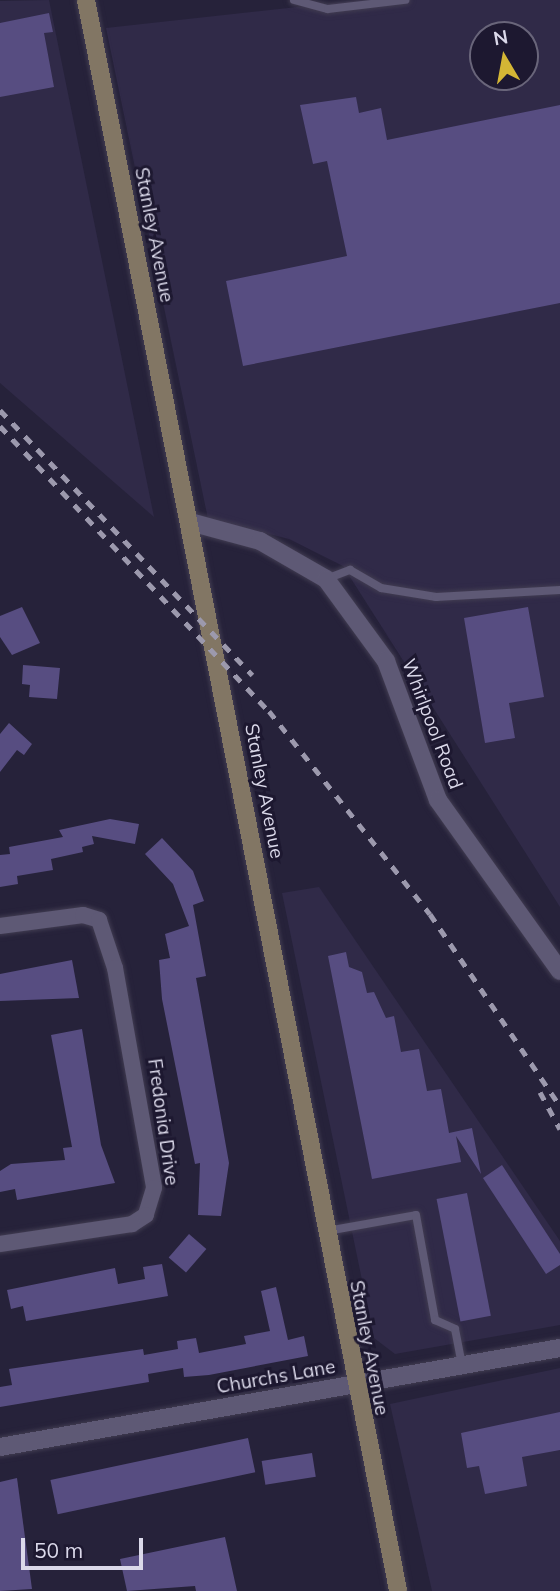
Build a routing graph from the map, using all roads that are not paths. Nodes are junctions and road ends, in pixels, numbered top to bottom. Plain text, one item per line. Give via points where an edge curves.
1 (86, 0) edge
2 (293, 0) edge
3 (405, 0) edge
4 (190, 522) junction
5 (326, 579) junction
6 (560, 590) edge
7 (0, 926) edge
8 (560, 971) edge
9 (324, 1232) junction
10 (0, 1244) edge
11 (560, 1348) edge
12 (462, 1366) junction
13 (355, 1384) junction
14 (0, 1447) edge
15 (398, 1591) edge

1 - 4 main road, Stanley Avenue
2 - 3 lane via 328,9
4 - 5 street, Whirlpool Road via 260,541
4 - 9 main road, Stanley Avenue
5 - 6 lane via 350,570 381,588 436,597
5 - 8 street, Whirlpool Road via 386,661 438,800
7 - 10 street, Fredonia Drive via 83,915 99,920 115,968 141,1096 151,1206 132,1224
9 - 12 lane via 416,1215 435,1320 455,1329
9 - 13 main road, Stanley Avenue
11 - 12 street, Churchs Lane
12 - 13 street, Churchs Lane
13 - 14 street, Churchs Lane
13 - 15 main road, Stanley Avenue

